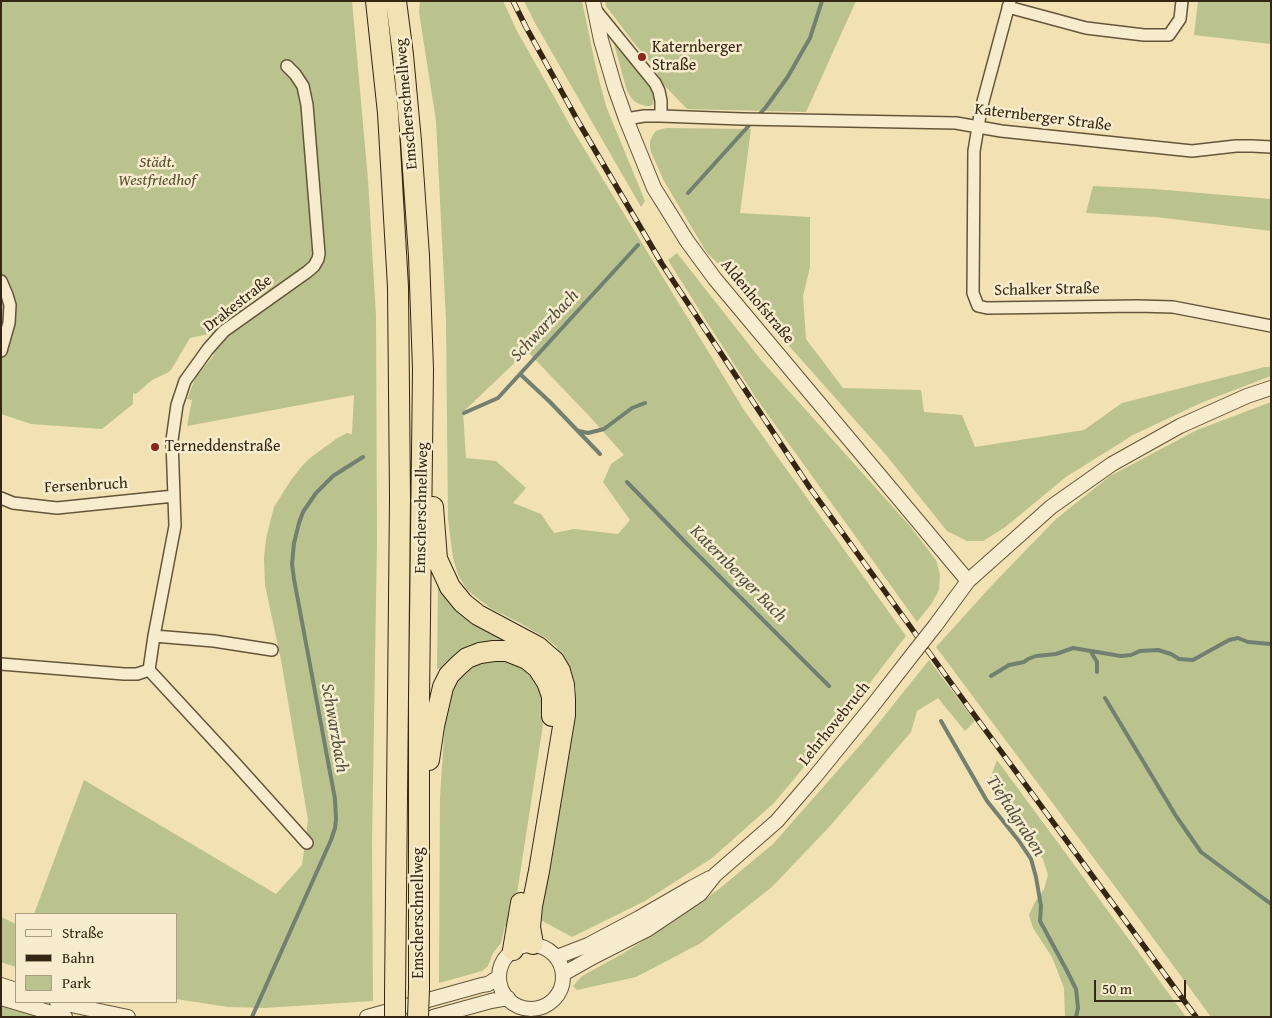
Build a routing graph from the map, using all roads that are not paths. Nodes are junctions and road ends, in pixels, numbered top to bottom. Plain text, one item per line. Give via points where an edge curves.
1 (376, 1) edge
2 (396, 1) edge
3 (1182, 1) edge
4 (1009, 4) edge
5 (594, 5) edge
6 (287, 66) dead end
7 (661, 116) junction
8 (626, 119) junction
9 (977, 127) junction
10 (1271, 147) edge
11 (1, 281) edge
12 (1271, 326) edge
13 (1, 351) edge
14 (423, 370) junction
15 (1271, 388) edge
16 (174, 496) junction
17 (1, 498) edge
18 (968, 582) junction
19 (154, 636) junction
20 (272, 650) dead end
21 (1, 664) edge
22 (149, 670) junction
23 (420, 800) junction
24 (307, 843) dead end
25 (716, 876) junction
26 (533, 944) junction
27 (513, 950) junction
28 (557, 957) junction
29 (563, 974) junction
30 (499, 977) junction
31 (1, 985) edge
32 (15, 990) edge
33 (1, 998) edge
34 (508, 998) junction
35 (15, 1002) edge
36 (18, 1003) edge
37 (62, 1003) edge
38 (525, 1012) edge
39 (542, 1012) edge
40 (66, 1017) edge
41 (128, 1017) edge
42 (366, 1017) edge
43 (395, 1017) edge
44 (418, 1017) edge
45 (433, 1017) edge

1 - 43 highway, Emscherschnellweg, bridge via 388,113 398,297 400,508
2 - 14 highway, Emscherschnellweg via 411,141
3 - 4 street via 1180,19 1170,35 1086,28
4 - 9 street
5 - 7 street via 655,83 661,101
5 - 8 street, Aldenhofstraße via 601,40
6 - 16 street, Drakestraße via 303,86 307,105 318,259 312,269 224,332 208,348 185,381 174,423
7 - 8 street, Katernberger Straße
7 - 9 street, Katernberger Straße via 956,123
8 - 18 street, Aldenhofstraße via 654,188 714,280
9 - 10 street, Katernberger Straße via 1192,151 1236,146
9 - 12 street, Schalker Straße via 973,293 978,306 1173,307
11 - 13 street via 10,305
14 - 23 highway, Emscherschnellweg
14 - 26 highway via 432,411 437,560 450,587 463,603 478,615 538,647 554,661 564,685 565,715 532,906 530,928
15 - 18 street via 1180,426 1112,464 1051,507
16 - 17 street, Fersenbruch via 57,508 13,503
16 - 19 street, Drakestraße via 175,526
18 - 25 street, Lehrhovebruch, bridge via 814,778 777,821
19 - 20 street
19 - 22 street, Drakestraße
21 - 22 street via 124,674
22 - 24 street
23 - 27 highway via 443,687 449,675 467,658 494,651 517,654 538,668 552,696 550,742
23 - 44 highway, Emscherschnellweg, bridge
25 - 28 street, Lehrhovebruch
25 - 29 street, Lehrhovebruch via 700,894 648,929
26 - 27 street
26 - 28 street via 542,946
27 - 30 street via 502,963
28 - 29 street
29 - 39 street via 558,994
30 - 34 street via 501,989
30 - 42 street via 488,984
31 - 32 street
33 - 35 street
34 - 38 street
34 - 45 street
36 - 40 street
37 - 41 street
38 - 39 street via 533,1009

